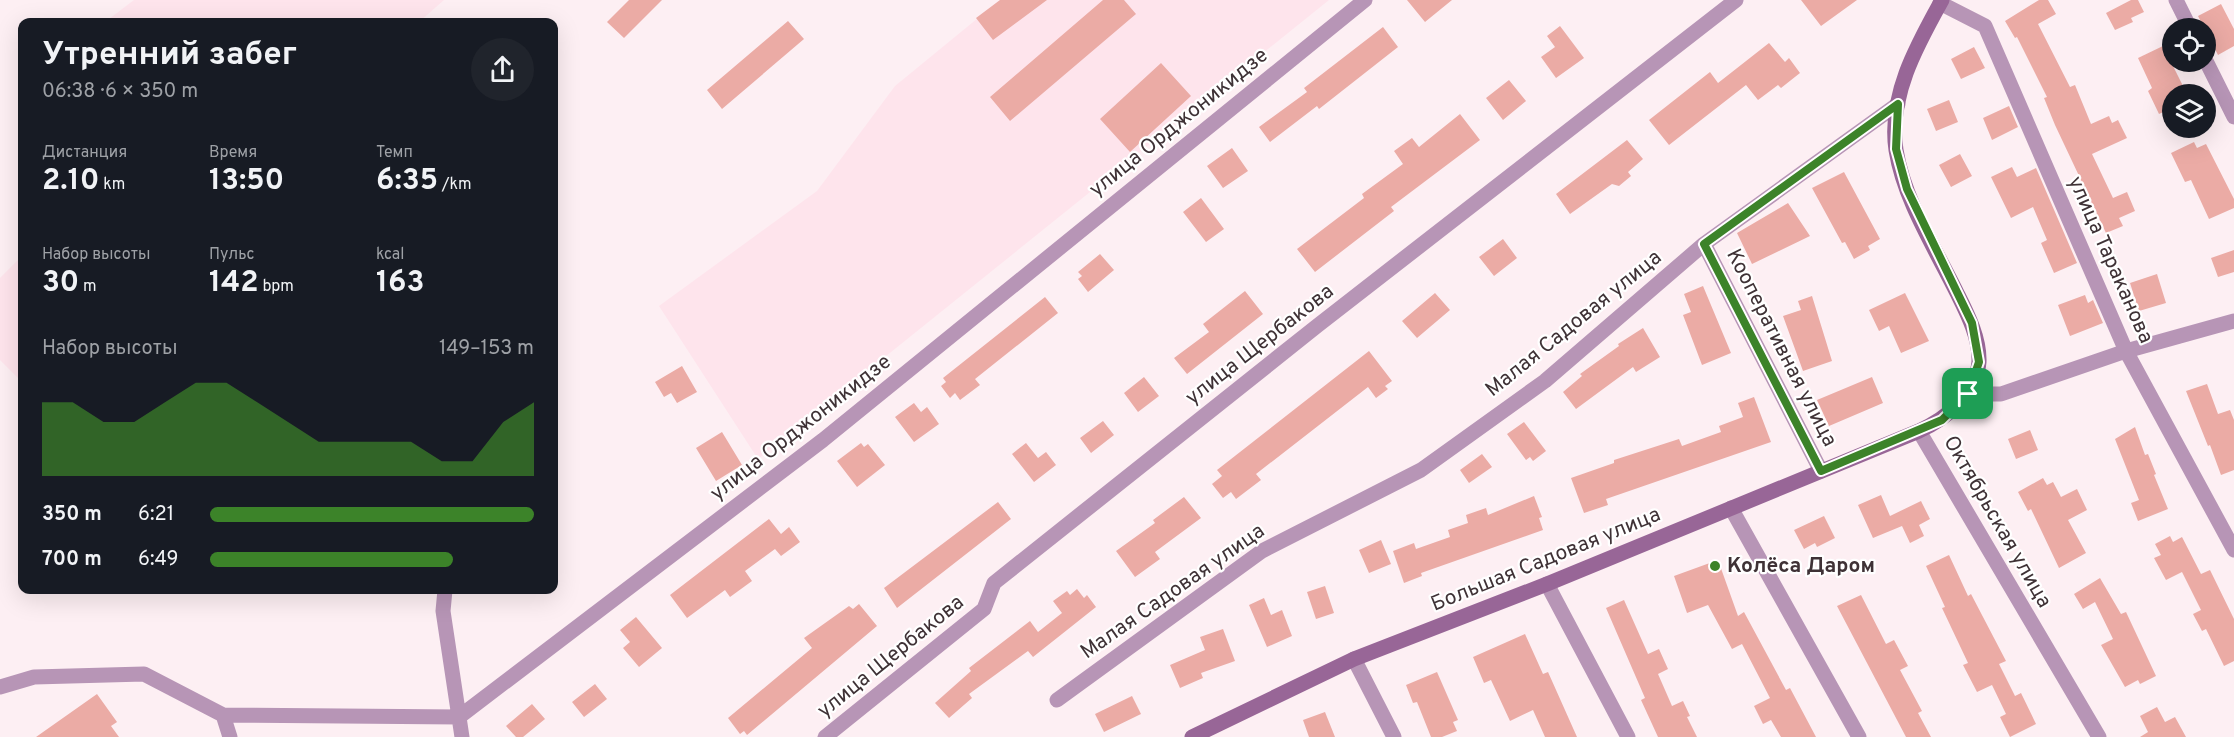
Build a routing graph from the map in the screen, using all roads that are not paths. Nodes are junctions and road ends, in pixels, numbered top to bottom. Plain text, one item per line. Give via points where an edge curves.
1 (1365, 0) edge
2 (1736, 0) edge
3 (2176, 0) edge
4 (1941, 2) edge
5 (2185, 18) edge
6 (2212, 72) edge
7 (1898, 104) junction
8 (2234, 117) edge
9 (1704, 244) junction
10 (2234, 321) edge
11 (2126, 351) junction
12 (1968, 394) junction
13 (1919, 431) junction
14 (1821, 471) junction
15 (1731, 508) junction
16 (2234, 550) edge
17 (1547, 584) junction
18 (445, 594) edge
19 (1354, 659) junction
20 (0, 687) edge
21 (1058, 700) dead end
22 (223, 715) junction
23 (459, 717) junction
24 (230, 737) edge
25 (462, 737) edge
26 (825, 737) edge
27 (1192, 737) edge
28 (1394, 737) edge
29 (1628, 737) edge
30 (1859, 737) edge
31 (2099, 737) edge

1 - 23 street, улица Орджоникидзе via 823,440
2 - 26 street, улица Щербакова via 994,583 984,609
3 - 5 street
4 - 7 main road, Октябрьская улица via 1913,51
4 - 11 street, улица Тараканова via 1985,26
6 - 8 street
7 - 9 street, Малая Садовая улица
7 - 12 main road, Октябрьская улица via 1896,149 1907,189 1972,323 1979,362
9 - 14 street, Кооперативная улица
9 - 21 street, Малая Садовая улица via 1545,381 1431,463 1262,551
10 - 11 street
11 - 12 street via 2001,393
11 - 16 street, улица Тараканова
12 - 13 main road, Октябрьская улица via 1942,420
13 - 14 main road, Большая Садовая улица
13 - 31 street, Октябрьская улица
14 - 15 main road, Большая Садовая улица
15 - 17 main road, Большая Садовая улица
15 - 30 street
17 - 19 main road, Большая Садовая улица
17 - 29 street
18 - 23 street via 443,611
19 - 27 main road, Большая Садовая улица
19 - 28 street
20 - 22 street via 34,676 144,674
22 - 23 street
22 - 24 street
23 - 25 street

